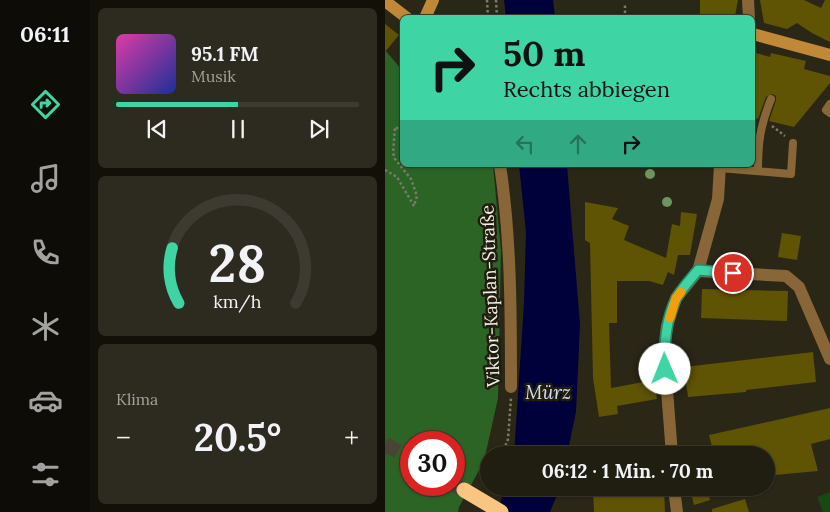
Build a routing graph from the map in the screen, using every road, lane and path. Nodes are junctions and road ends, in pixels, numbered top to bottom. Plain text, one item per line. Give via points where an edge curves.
1 (433, 0) edge
2 (487, 0) edge
3 (496, 0) edge
4 (748, 0) edge
5 (385, 1) edge
6 (625, 4) dead end
7 (403, 15) edge
8 (426, 15) edge
9 (488, 15) edge
10 (497, 15) edge
11 (625, 15) edge
12 (749, 15) edge
13 (755, 35) edge
14 (830, 55) edge
15 (771, 99) dead end
16 (830, 104) edge
17 (830, 113) edge
18 (763, 118) junction
19 (400, 130) edge
20 (793, 143) joint
21 (400, 165) edge
22 (401, 167) edge
23 (500, 167) edge
24 (720, 167) edge
25 (728, 167) edge
26 (385, 170) edge
27 (758, 171) junction
28 (698, 270) junction
29 (830, 359) edge
30 (511, 387) joint
31 (505, 446) edge
32 (671, 446) edge
33 (465, 491) tunnel mouth
34 (675, 496) edge
35 (501, 512) edge
36 (677, 512) edge

1 - 8 street
2 - 9 path
3 - 10 path
4 - 12 street
5 - 7 street
6 - 11 path
13 - 14 street
15 - 18 lane
16 - 17 lane via 826,110
18 - 20 path
18 - 27 lane via 758,141
19 - 21 path via 395,127 393,152
20 - 27 lane via 791,174
22 - 26 path via 411,179 417,196 414,206 397,177
23 - 30 street, Viktor-Kaplan-Straße via 511,298
24 - 28 street via 718,199
25 - 27 lane
28 - 29 street via 786,276 799,287
28 - 32 street via 676,298 667,326 664,351
30 - 31 path, Viktor-Kaplan-Straße
33 - 35 highway, bridge
34 - 36 street

